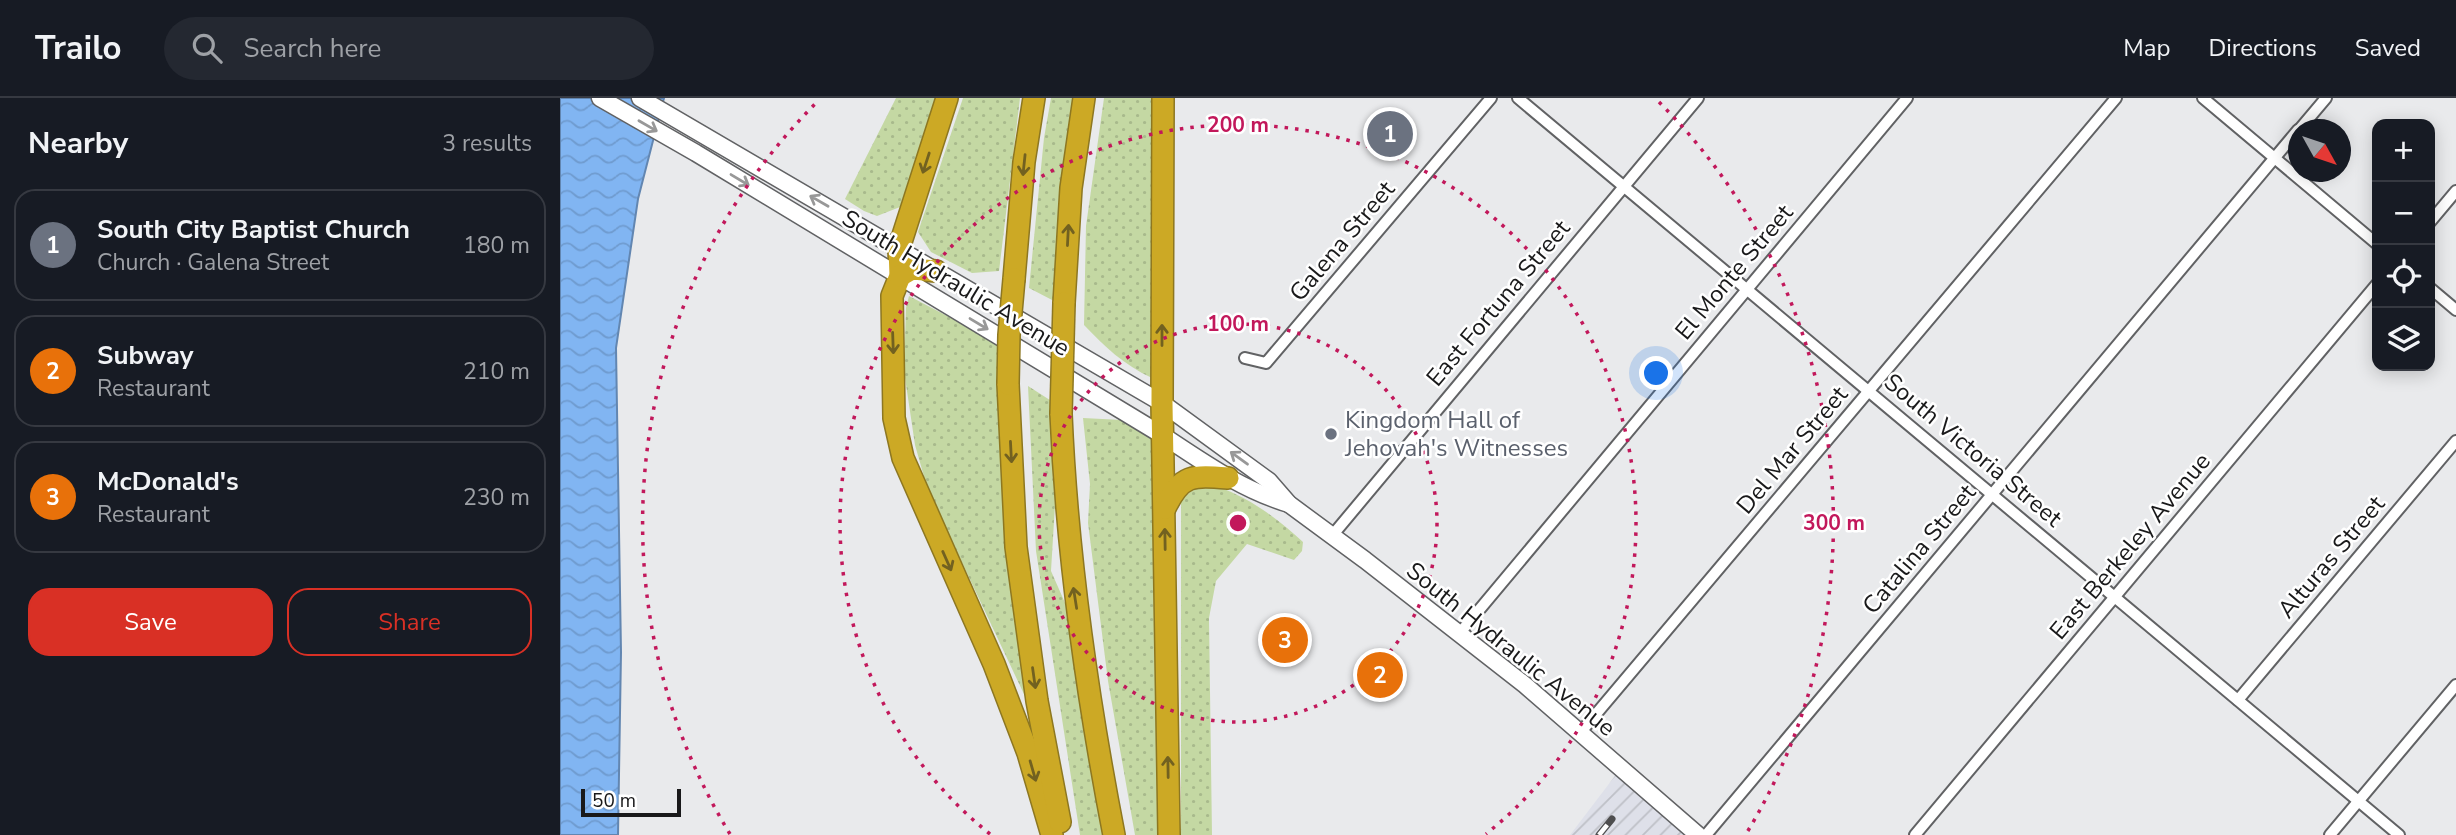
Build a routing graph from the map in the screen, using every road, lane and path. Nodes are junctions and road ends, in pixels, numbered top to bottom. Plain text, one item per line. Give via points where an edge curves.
1 (600, 98) edge
2 (640, 98) edge
3 (947, 98) edge
4 (1034, 98) edge
5 (1084, 98) edge
6 (1163, 98) edge
7 (1491, 98) edge
8 (1518, 98) edge
9 (1698, 98) edge
10 (1907, 98) edge
11 (2116, 98) edge
12 (2203, 98) edge
13 (2326, 98) edge
14 (2308, 119) edge
15 (2288, 143) edge
16 (2275, 158) junction
17 (1624, 186) junction
18 (2456, 191) edge
19 (2435, 216) edge
20 (2372, 240) edge
21 (899, 248) junction
22 (936, 271) junction
23 (900, 276) junction
24 (1748, 288) junction
25 (2372, 291) edge
26 (2435, 292) edge
27 (2456, 310) edge
28 (1245, 358) dead end
29 (1870, 390) junction
30 (1161, 403) junction
31 (1162, 435) junction
32 (2456, 441) edge
33 (1228, 478) junction
34 (1993, 494) junction
35 (1289, 505) junction
36 (1164, 510) junction
37 (1331, 537) junction
38 (2114, 597) junction
39 (1459, 634) junction
40 (2456, 685) edge
41 (2238, 700) junction
42 (1580, 733) junction
43 (2358, 801) junction
44 (1052, 835) edge
45 (1062, 835) edge
46 (1114, 835) edge
47 (1169, 835) edge
48 (1698, 835) edge
49 (1706, 835) edge
50 (1915, 835) edge
51 (2330, 835) edge
52 (2399, 835) edge

1 -> 23 street, South Hydraulic Avenue
21 -> 2 street, South Hydraulic Avenue
3 -> 21 highway
4 -> 45 highway, bridge via 1024,162 1008,384 1016,547 1037,701
46 -> 5 highway, bridge via 1071,572 1061,414 1071,188
30 -> 6 highway
7 - 28 street, Galena Street via 1266,363
8 - 17 street, South Victoria Street
9 - 17 street, East Fortuna Street
10 - 24 street, El Monte Street
11 - 29 street, Del Mar Street
12 - 16 street
13 - 14 street, Catalina Street
15 - 16 street, Catalina Street
16 - 20 street
16 - 34 street, Catalina Street
17 - 24 street, South Victoria Street
17 - 37 street, East Fortuna Street
18 - 19 street
21 - 22 street, South Hydraulic Avenue
21 - 23 highway
22 - 23 highway via 912,269
22 - 30 street, South Hydraulic Avenue
23 -> 31 street, South Hydraulic Avenue
23 -> 44 highway via 892,296 894,418 903,458 994,664 1028,753
24 - 29 street, South Victoria Street
24 - 39 street, El Monte Street
25 - 38 street, East Berkeley Avenue
26 - 27 street
29 - 34 street, South Victoria Street
29 - 42 street, Del Mar Street
30 - 31 highway
35 -> 30 street, South Hydraulic Avenue via 1269,481
31 - 33 street, South Hydraulic Avenue
31 - 36 highway
32 - 41 street, Alturas Street
33 - 35 street, South Hydraulic Avenue
33 - 36 highway via 1201,475 1187,479 1174,489
34 - 38 street, South Victoria Street
34 - 49 street, Catalina Street
35 - 37 street, South Hydraulic Avenue
47 -> 36 highway
37 - 39 street, South Hydraulic Avenue
38 - 41 street, South Victoria Street
38 - 50 street, East Berkeley Avenue
39 - 42 street, South Hydraulic Avenue
40 - 43 street
41 - 43 street, South Victoria Street
42 - 48 street, South Hydraulic Avenue
43 - 51 street
43 - 52 street, South Victoria Street

